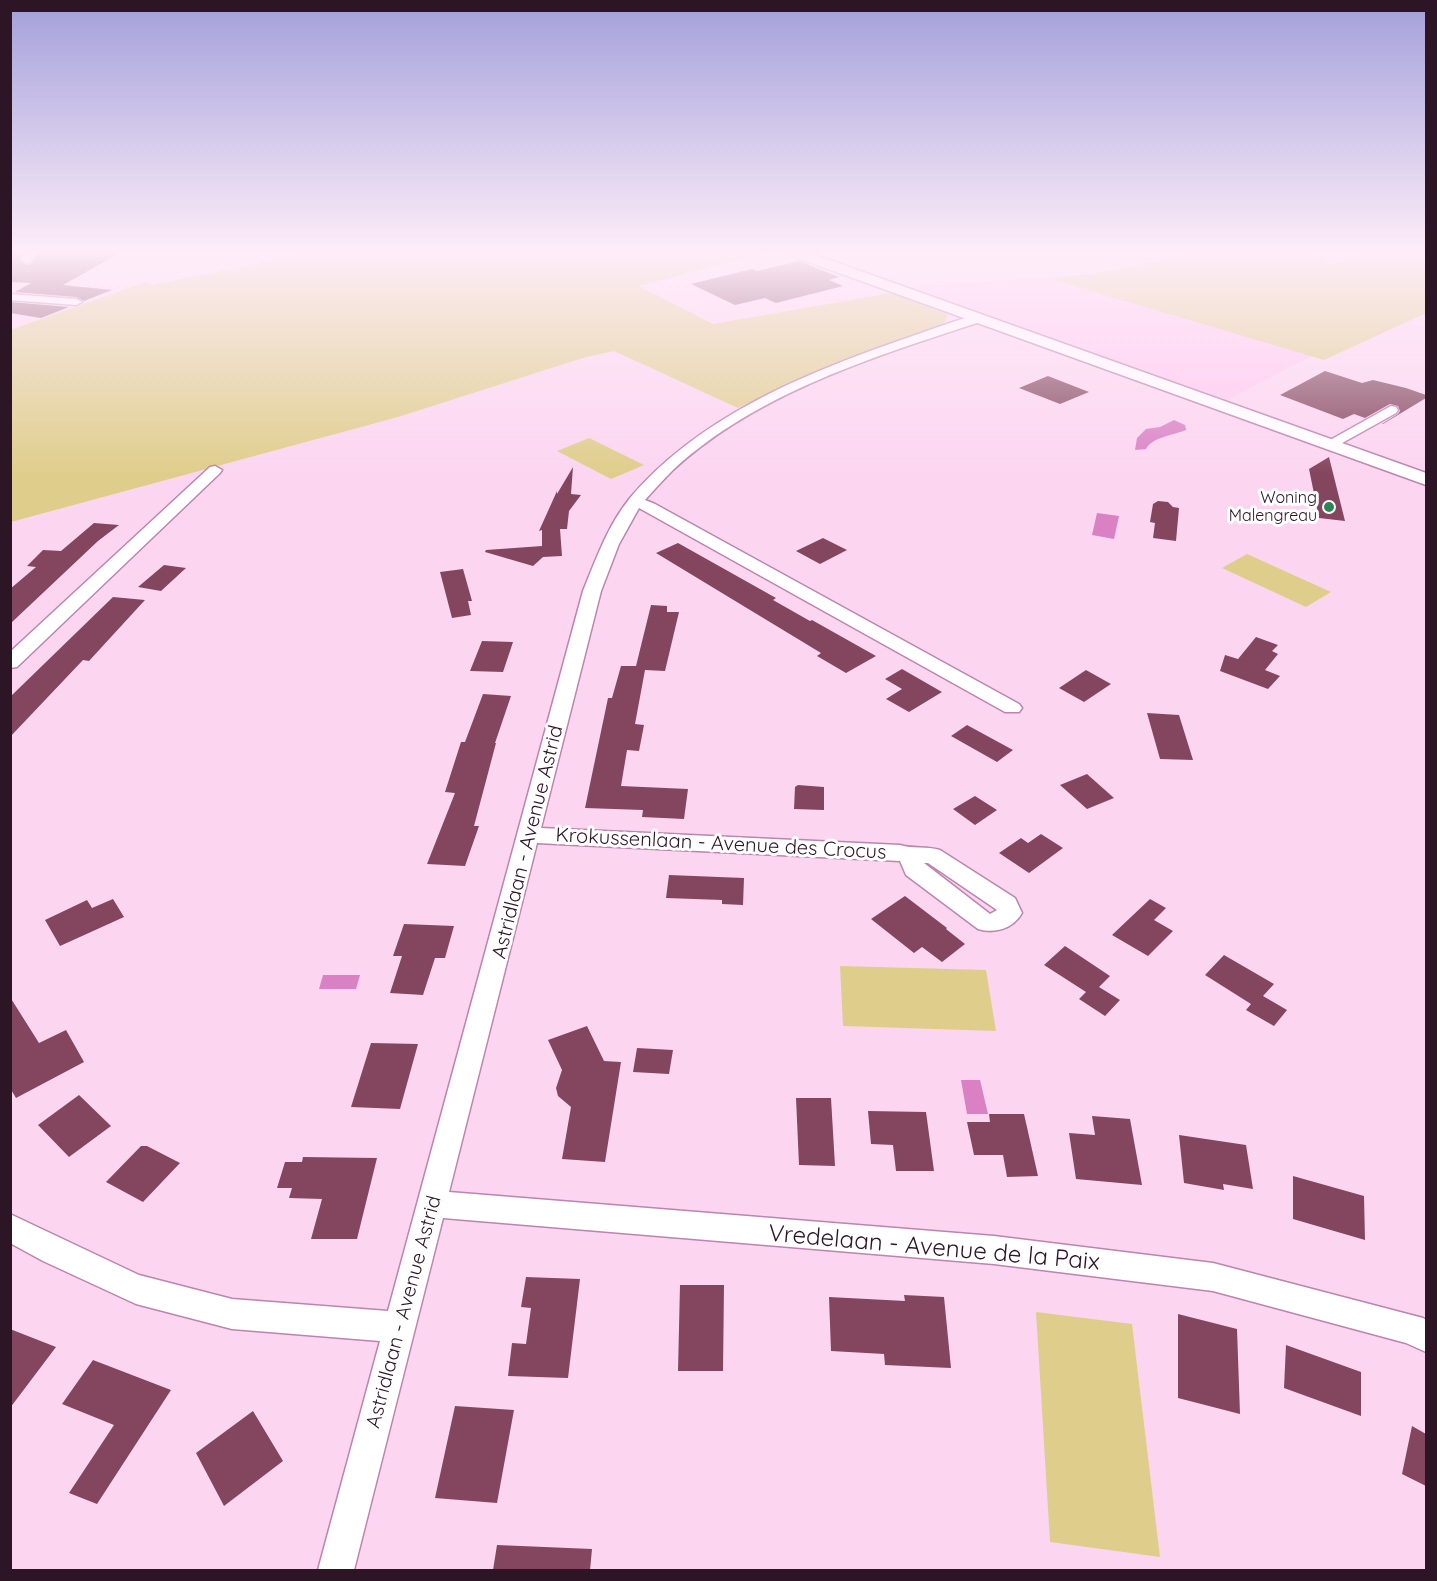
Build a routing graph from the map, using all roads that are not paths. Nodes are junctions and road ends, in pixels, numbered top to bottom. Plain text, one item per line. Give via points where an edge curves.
1 (954, 327) edge
2 (1003, 327) edge
3 (1391, 410) dead end
4 (1330, 444) junction
5 (215, 470) dead end
6 (1426, 479) edge
7 (635, 502) junction
8 (10, 663) edge
9 (1012, 708) dead end
10 (530, 835) junction
11 (912, 856) dead end
12 (433, 1204) junction
13 (10, 1227) edge
14 (400, 1327) junction
15 (1426, 1337) edge
16 (336, 1570) edge

1 - 7 street, Astridlaan - Avenue Astrid via 844,366 732,420 688,449
2 - 4 street
3 - 4 street
4 - 6 street
5 - 8 street
7 - 9 street
7 - 10 street, Astridlaan - Avenue Astrid via 616,532 592,591
10 - 11 street, Krokussenlaan - Avenue des Crocus via 879,851
10 - 12 street, Astridlaan - Avenue Astrid
12 - 14 street, Astridlaan - Avenue Astrid
12 - 15 street, Vredelaan - Avenue de la Paix via 994,1250 1213,1277 1412,1329
13 - 14 street via 136,1289 221,1312
14 - 16 street, Astridlaan - Avenue Astrid

